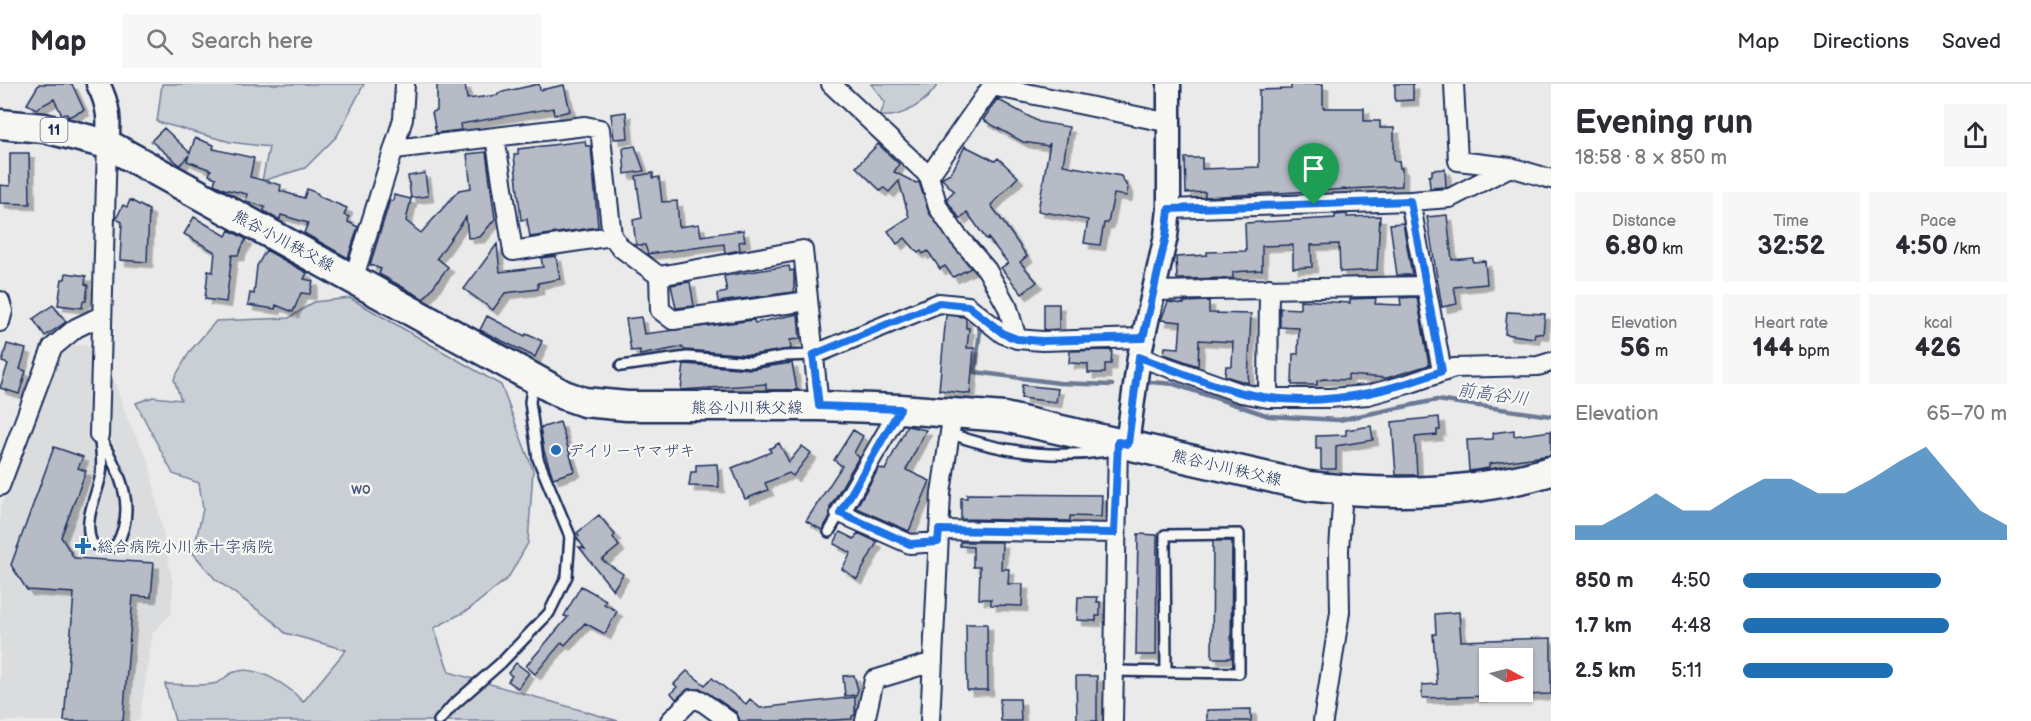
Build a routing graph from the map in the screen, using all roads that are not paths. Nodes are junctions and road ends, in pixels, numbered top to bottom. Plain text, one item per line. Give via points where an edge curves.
1 (98, 84) edge
2 (405, 84) edge
3 (831, 84) edge
4 (1169, 84) edge
5 (1454, 84) edge
6 (1170, 123) junction
7 (0, 124) edge
8 (495, 137) junction
9 (106, 144) junction
10 (395, 149) junction
11 (1510, 167) junction
12 (929, 176) junction
13 (1551, 179) edge
14 (1410, 201) junction
15 (1169, 209) junction
16 (612, 236) junction
17 (659, 276) junction
18 (354, 277) junction
19 (1425, 286) junction
20 (1269, 288) junction
21 (1154, 291) junction
22 (0, 301) edge
23 (808, 301) junction
24 (101, 316) junction
25 (0, 322) edge
26 (1017, 339) junction
27 (1141, 347) junction
28 (813, 355) junction
29 (1551, 362) edge
30 (621, 366) dead end
31 (1442, 371) junction
32 (533, 378) junction
33 (1268, 398) junction
34 (819, 406) junction
35 (900, 409) junction
36 (951, 422) junction
37 (99, 435) junction
38 (1121, 445) junction
39 (1551, 471) edge
40 (0, 486) edge
41 (1343, 490) junction
42 (840, 513) junction
43 (829, 532) dead end
44 (1114, 533) junction
45 (938, 536) junction
46 (933, 662) junction
47 (1113, 671) junction
48 (1166, 671) junction
49 (440, 721) edge
50 (670, 721) edge
51 (729, 721) edge
52 (865, 721) edge
53 (930, 721) edge
54 (1113, 721) edge
55 (1323, 721) edge

1 - 9 street via 110,120
2 - 10 street via 404,119
3 - 12 street
4 - 6 street
5 - 11 street via 1458,161
6 - 12 street via 992,86
6 - 15 street
7 - 9 main road, 熊谷小川秩父線 / 11 via 44,128
8 - 10 street
8 - 16 street via 585,126 600,129
8 - 16 street via 513,251
9 - 18 main road, 熊谷小川秩父線 / 11
9 - 24 street
10 - 18 street
11 - 13 street
11 - 14 street via 1450,198
12 - 26 street via 938,207 987,270 1008,308
14 - 15 street
14 - 19 street
15 - 21 street
16 - 17 street via 621,248
17 - 23 street via 660,310 673,320
17 - 23 street via 802,250
18 - 32 main road, 熊谷小川秩父線 / 11
19 - 20 street
19 - 31 street
20 - 21 street
20 - 33 street
21 - 27 street
22 - 25 street
23 - 28 street
24 - 37 street
24 - 40 street via 76,328 52,348
26 - 27 street
26 - 28 street via 1004,334 968,306 939,303
27 - 33 street via 1241,393
27 - 38 street
28 - 30 lane via 751,362 687,357
28 - 34 street
29 - 31 street
31 - 33 street via 1368,394
32 - 34 main road, 熊谷小川秩父線 / 11 via 564,395 602,405
32 - 49 lane via 530,402 538,459 570,536 567,576 549,613
34 - 35 main road, 熊谷小川秩父線 / 11
35 - 36 main road, 熊谷小川秩父線 / 11
35 - 42 street
36 - 38 main road, 熊谷小川秩父線 / 11 via 1016,419
36 - 45 street
37 - 37 lane via 123,481 127,509 124,532 116,546 107,548 92,544 89,538 89,517 101,473
38 - 41 main road, 熊谷小川秩父線 / 11 via 1308,486
38 - 44 street
39 - 41 main road, 熊谷小川秩父線 / 11 via 1444,491
41 - 55 street via 1340,612
42 - 43 lane
42 - 45 street via 910,544
44 - 45 street
44 - 47 street
45 - 46 street
46 - 52 street via 874,680
46 - 53 street
47 - 48 lane
47 - 54 street
48 - 48 lane via 1239,673 1239,534 1165,534
50 - 51 street via 692,699 700,700

